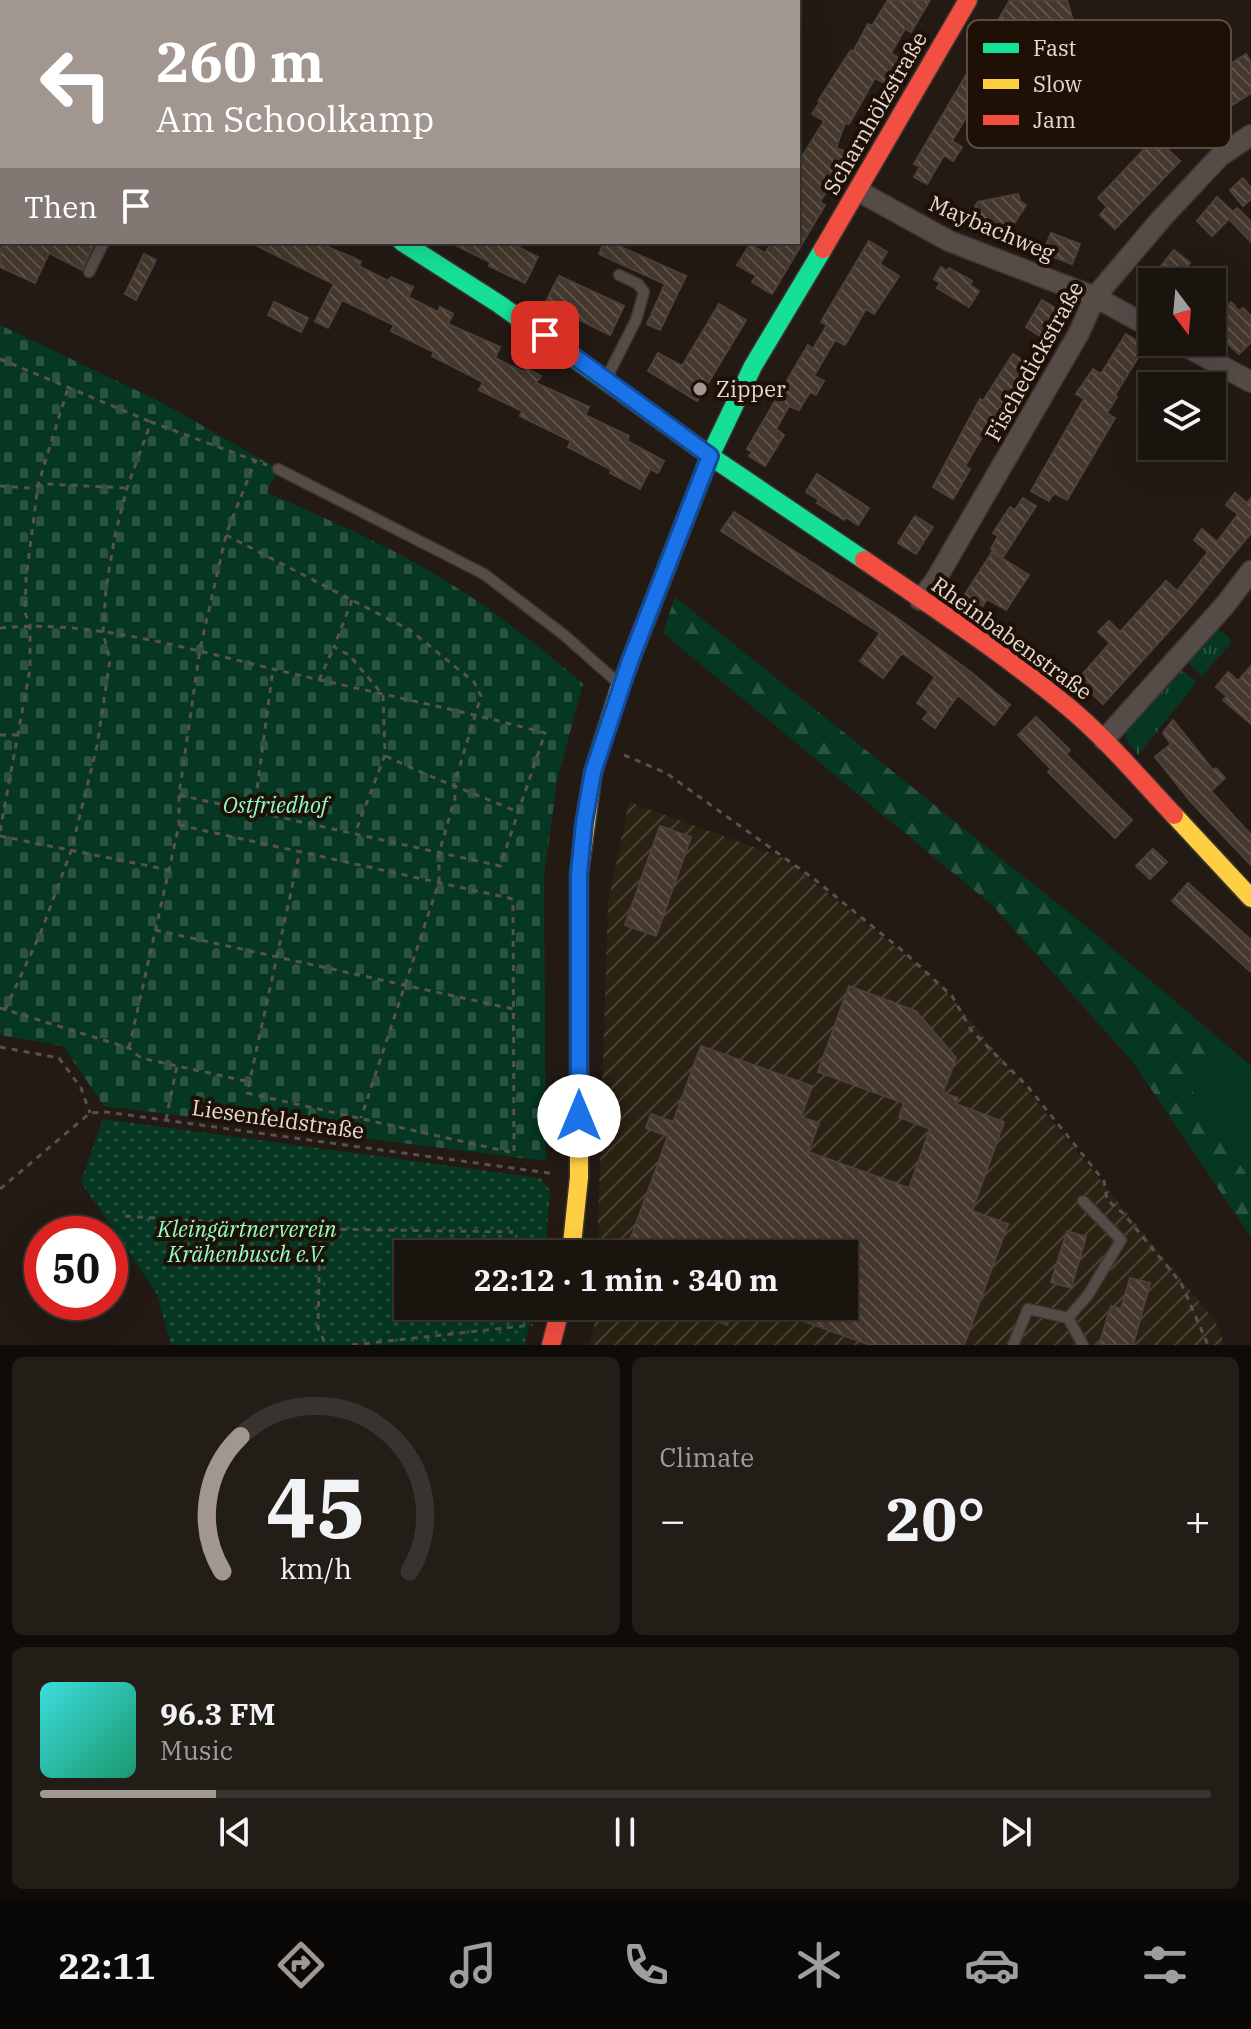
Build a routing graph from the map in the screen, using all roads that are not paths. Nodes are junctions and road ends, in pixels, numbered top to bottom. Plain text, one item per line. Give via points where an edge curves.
1 (968, 0) edge
2 (1251, 135) edge
3 (858, 191) junction
4 (103, 244) edge
5 (405, 244) edge
6 (89, 272) dead end
7 (619, 275) dead end
8 (1095, 297) junction
9 (1138, 320) edge
10 (1204, 356) edge
11 (606, 379) junction
12 (1251, 382) edge
13 (710, 456) junction
14 (278, 469) road end
15 (1251, 571) edge
16 (920, 600) junction
17 (621, 685) junction
18 (1104, 740) junction
19 (1251, 898) edge
20 (1083, 1201) dead end
21 (572, 1240) edge
22 (1068, 1318) junction
23 (1013, 1345) edge
24 (1083, 1345) edge

1 - 3 main road, Scharnhölzstraße
2 - 8 street, Fischedickstraße via 1220,156
3 - 8 street, Maybachweg via 949,241
3 - 13 main road, Scharnhölzstraße via 753,366
4 - 6 lane
5 - 11 main road, Rheinbabenstraße
7 - 11 lane via 644,292
8 - 9 street, Maybachweg
8 - 16 street, Fischedickstraße
10 - 12 street
11 - 13 main road, Rheinbabenstraße
13 - 16 main road, Rheinbabenstraße
13 - 17 main road, Scharnhölzstraße
14 - 17 lane via 484,574
15 - 18 street
16 - 18 main road, Rheinbabenstraße via 1029,676
17 - 21 main road, Scharnhölzstraße via 584,823 579,874 579,1177
18 - 19 main road, Rheinbabenstraße
20 - 22 lane via 1121,1240
22 - 23 lane via 1028,1309
22 - 24 lane

